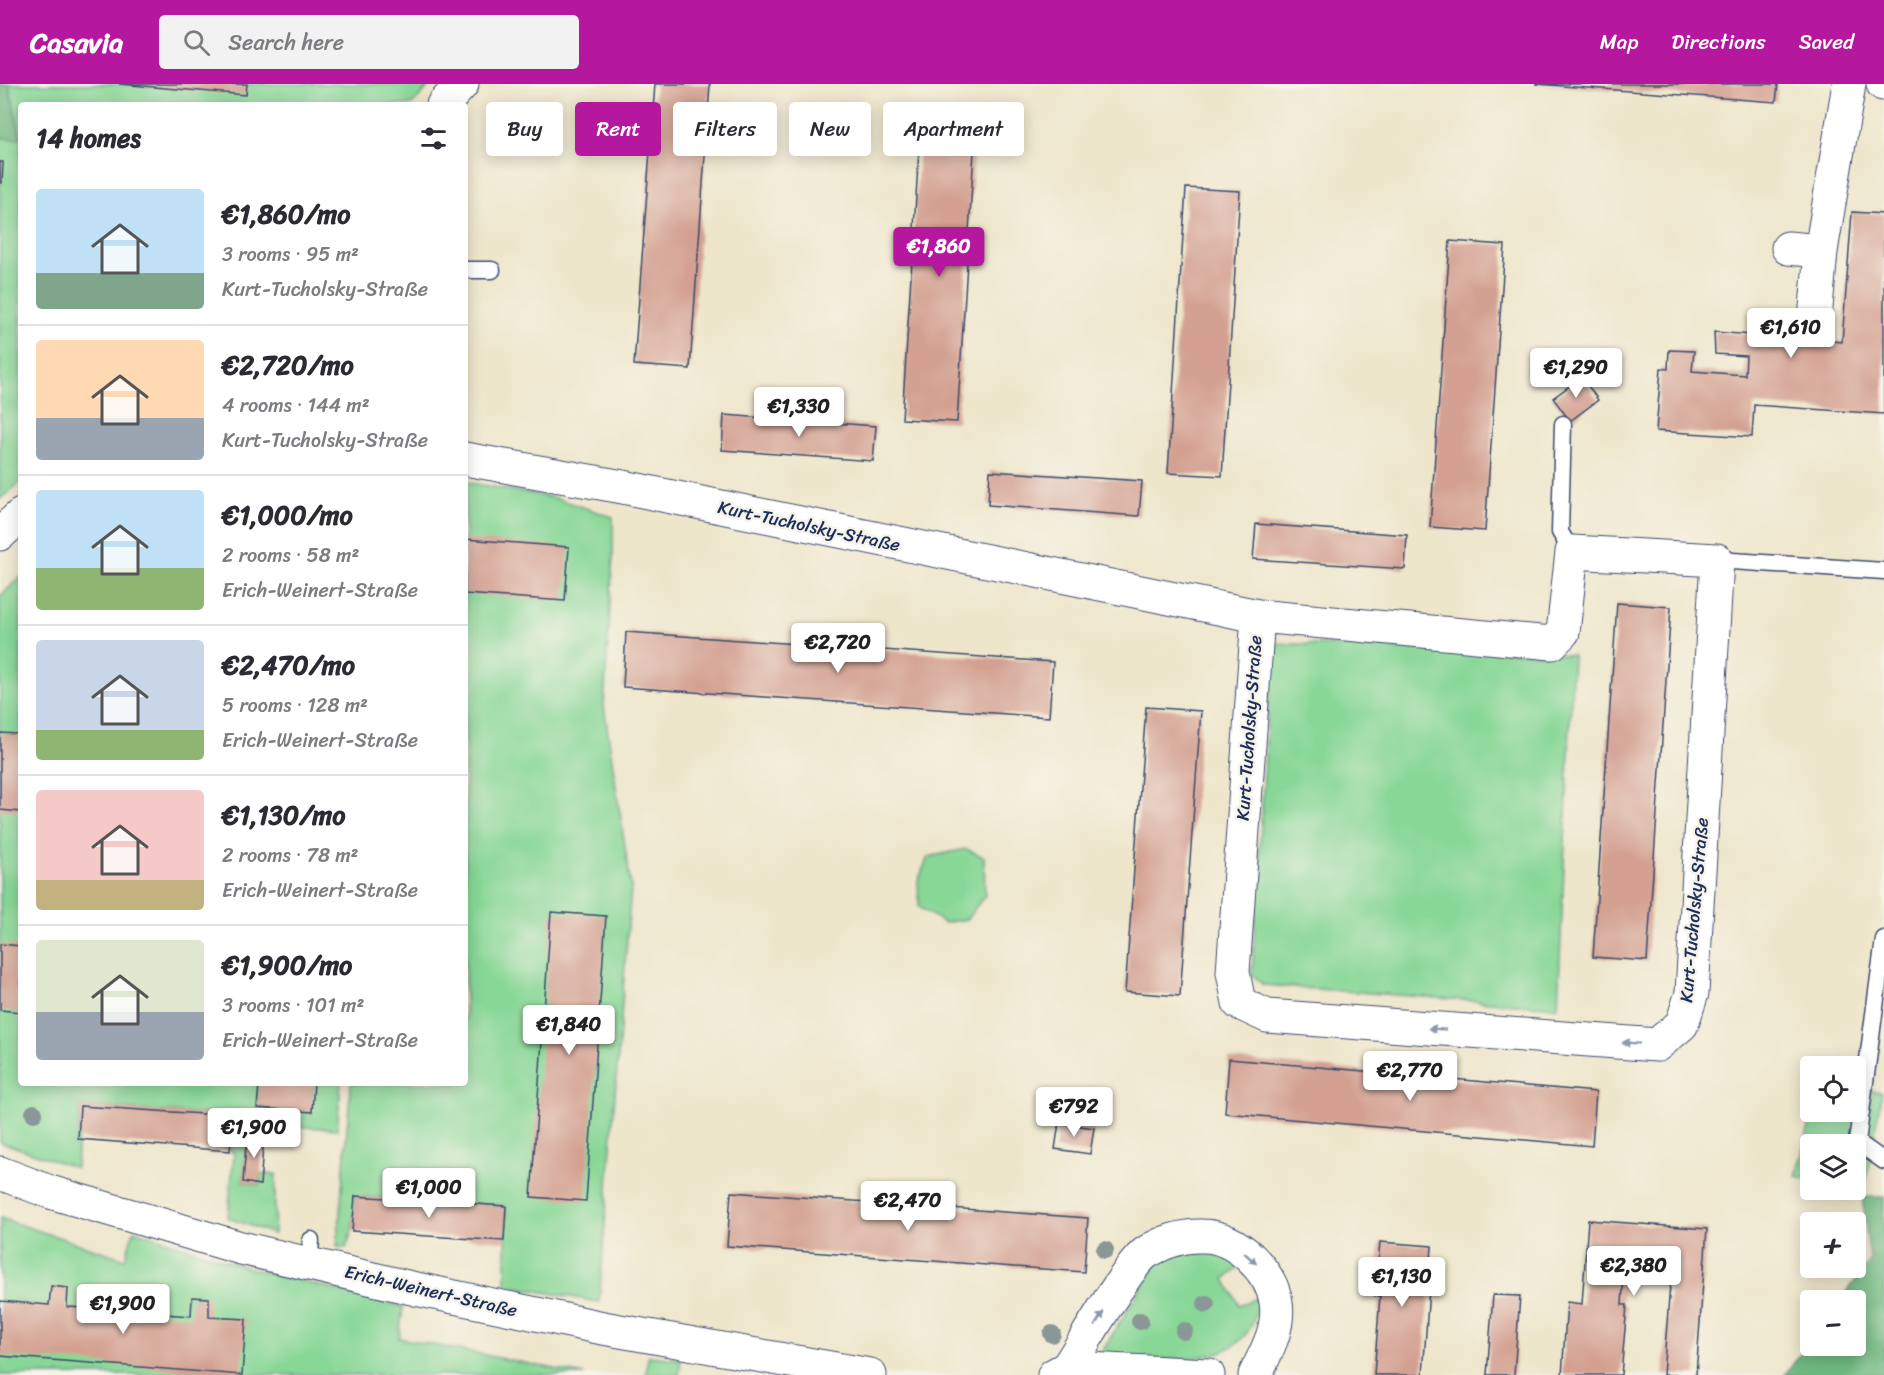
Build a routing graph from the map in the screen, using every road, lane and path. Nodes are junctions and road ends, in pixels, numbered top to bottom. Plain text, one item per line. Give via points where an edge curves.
1 (462, 84) edge
2 (1849, 84) edge
3 (446, 102) edge
4 (1788, 248) dead end
5 (1821, 251) junction
6 (468, 270) edge
7 (492, 270) dead end
8 (1815, 320) dead end
9 (1563, 424) dead end
10 (468, 460) edge
11 (18, 518) edge
12 (0, 534) edge
13 (1572, 552) junction
14 (1717, 560) junction
15 (1884, 571) edge
16 (1258, 616) junction
17 (1884, 939) edge
18 (1884, 1161) edge
19 (0, 1173) edge
20 (1060, 1372) edge
21 (870, 1375) edge
22 (1208, 1375) edge
23 (1255, 1375) edge

1 - 3 street
2 - 5 street
4 - 5 street
5 - 8 street
6 - 7 lane
9 - 13 lane via 1560,532
10 - 16 street, Kurt-Tucholsky-Straße
11 - 12 street
13 - 14 street
13 - 16 street, Kurt-Tucholsky-Straße via 1563,632 1552,643
14 - 15 lane
14 -> 16 street, Kurt-Tucholsky-Straße via 1692,993 1682,1024 1657,1045 1267,1016 1239,1003 1233,972
17 - 18 lane via 1857,1142
19 - 21 street, Erich-Weinert-Straße via 50,1192 241,1248 310,1252 509,1310
20 - 22 street
20 -> 23 street via 1144,1253 1168,1241 1205,1236 1239,1247 1270,1281 1276,1303 1274,1335

